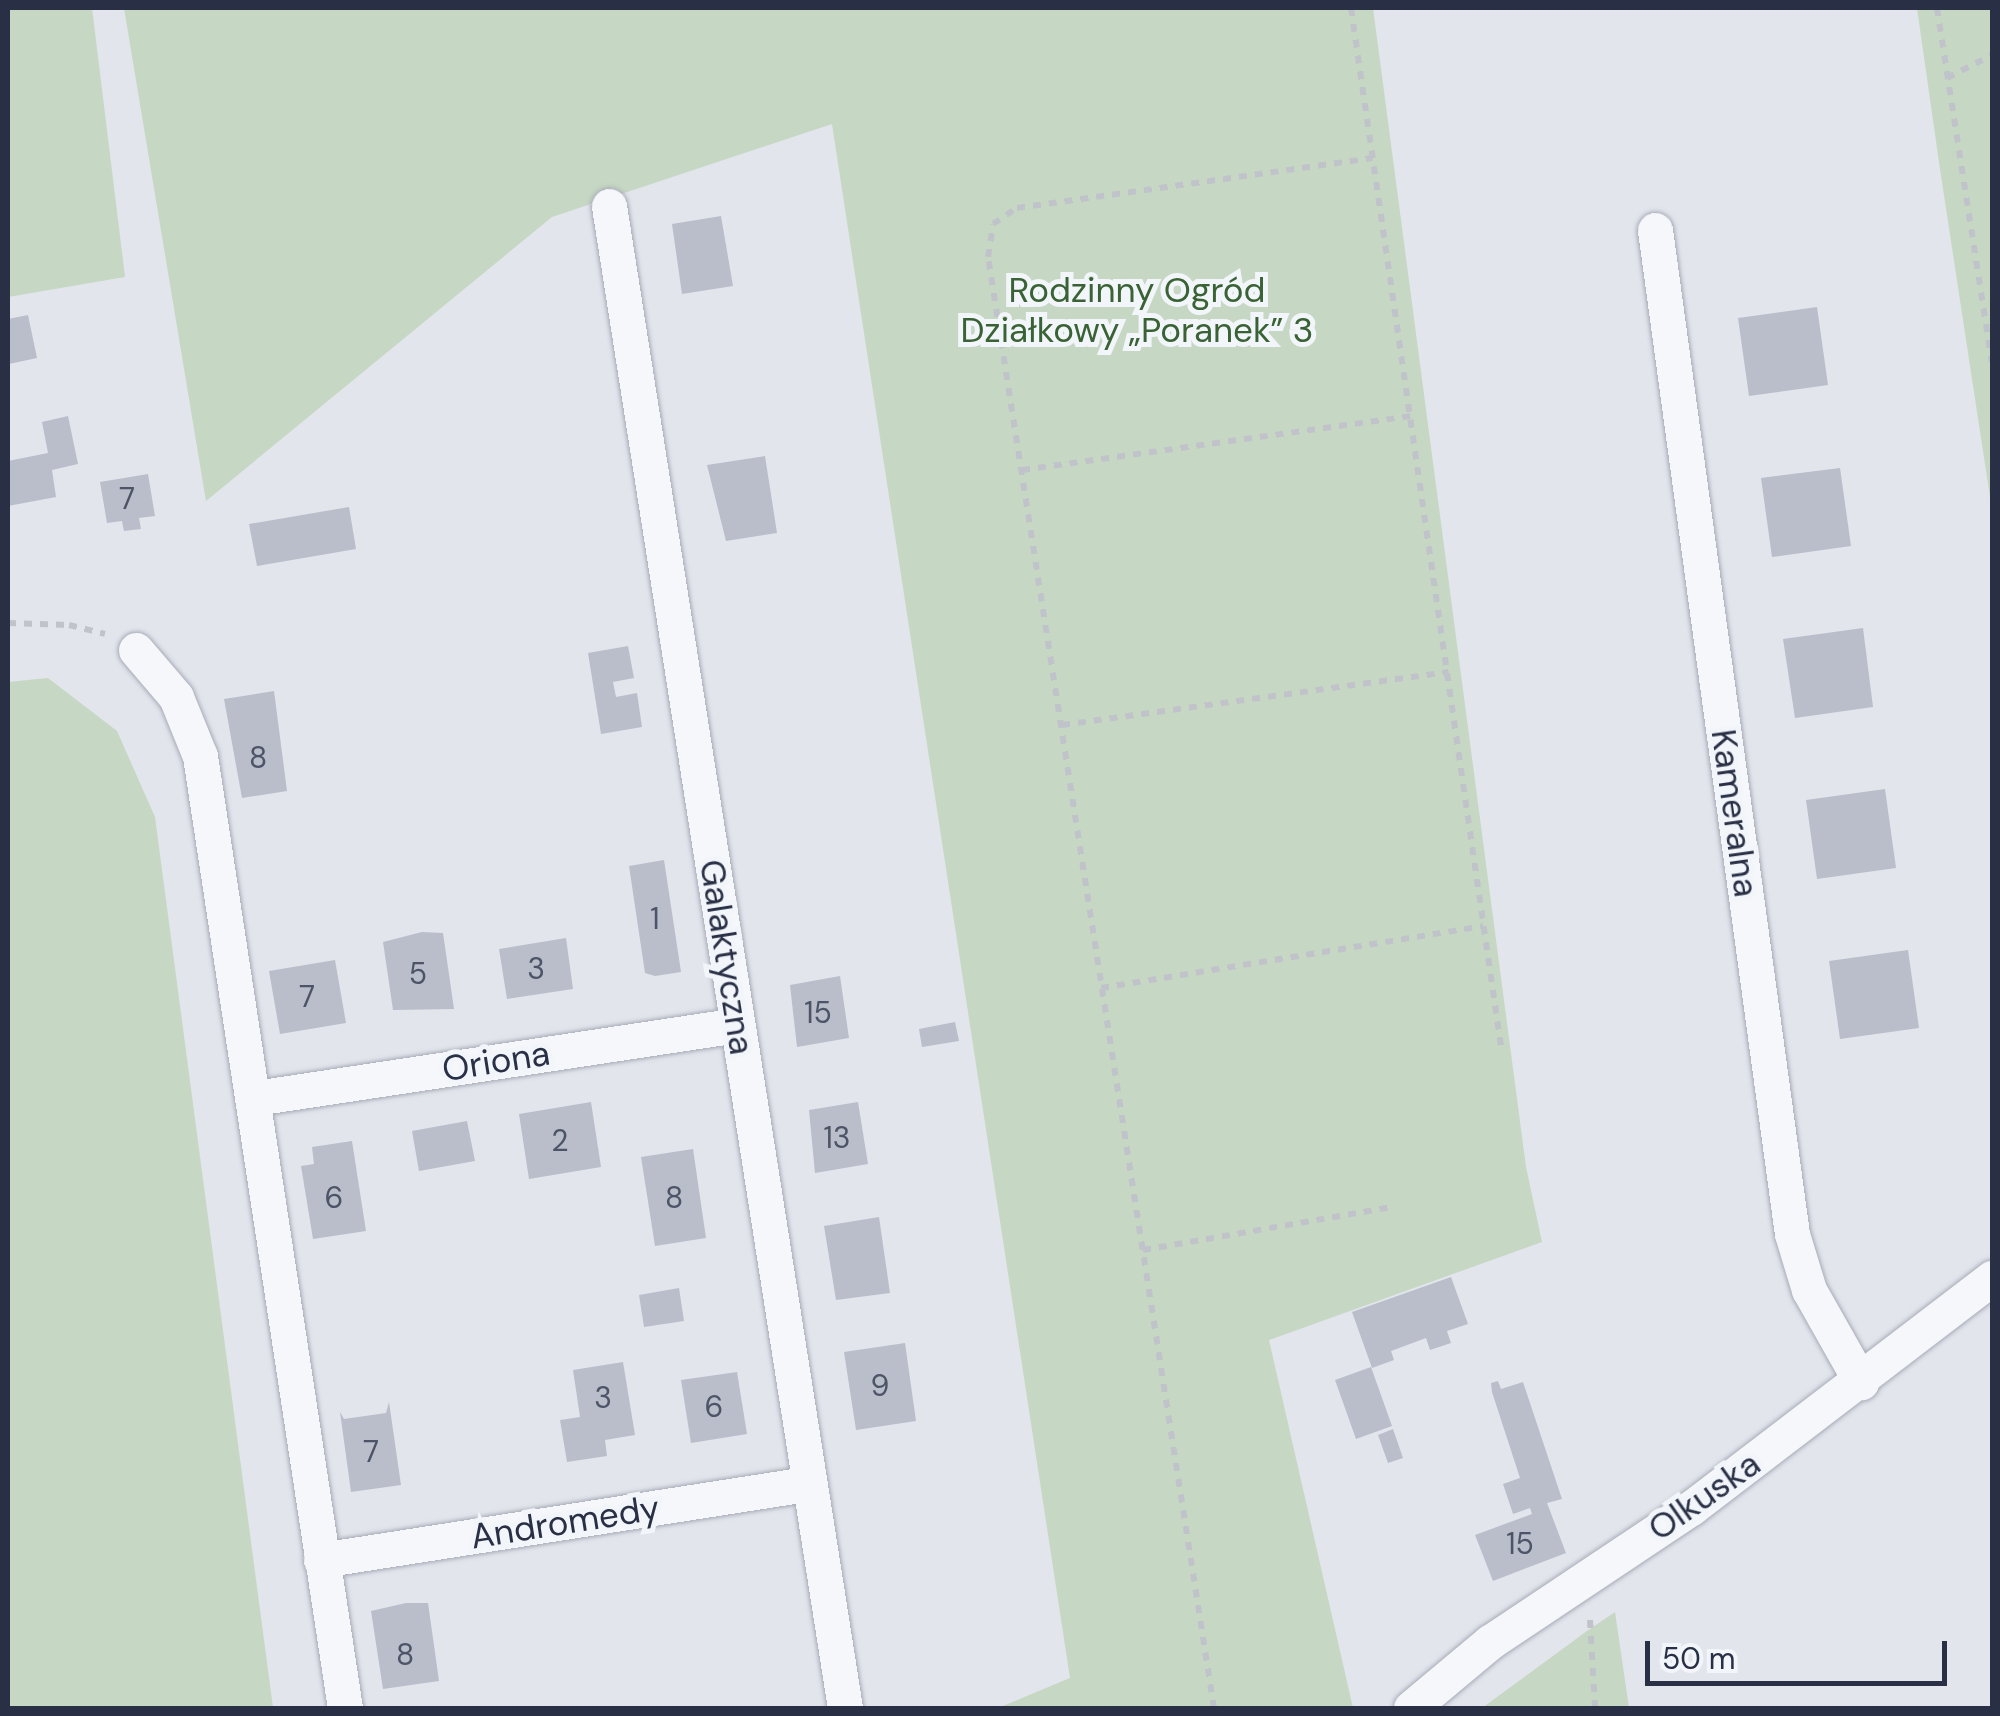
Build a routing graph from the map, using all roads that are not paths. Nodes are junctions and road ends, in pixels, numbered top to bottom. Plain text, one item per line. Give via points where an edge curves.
1 (609, 206) dead end
2 (1656, 230) dead end
3 (121, 642) road end
4 (738, 1024) junction
5 (255, 1098) junction
6 (1992, 1278) edge
7 (1861, 1382) junction
8 (810, 1484) junction
9 (321, 1560) junction
10 (345, 1708) edge
11 (844, 1708) edge
12 (1411, 1708) edge

1 - 4 street, Galaktyczna
2 - 7 street, Kameralna via 1792,1234 1809,1290
3 - 5 street via 176,697 200,756
4 - 5 street, Oriona
4 - 8 street, Galaktyczna
5 - 9 street
6 - 7 street, Olkuska
7 - 12 street, Olkuska via 1692,1508 1490,1642
8 - 9 street, Andromedy
8 - 11 street, Galaktyczna
9 - 10 street

